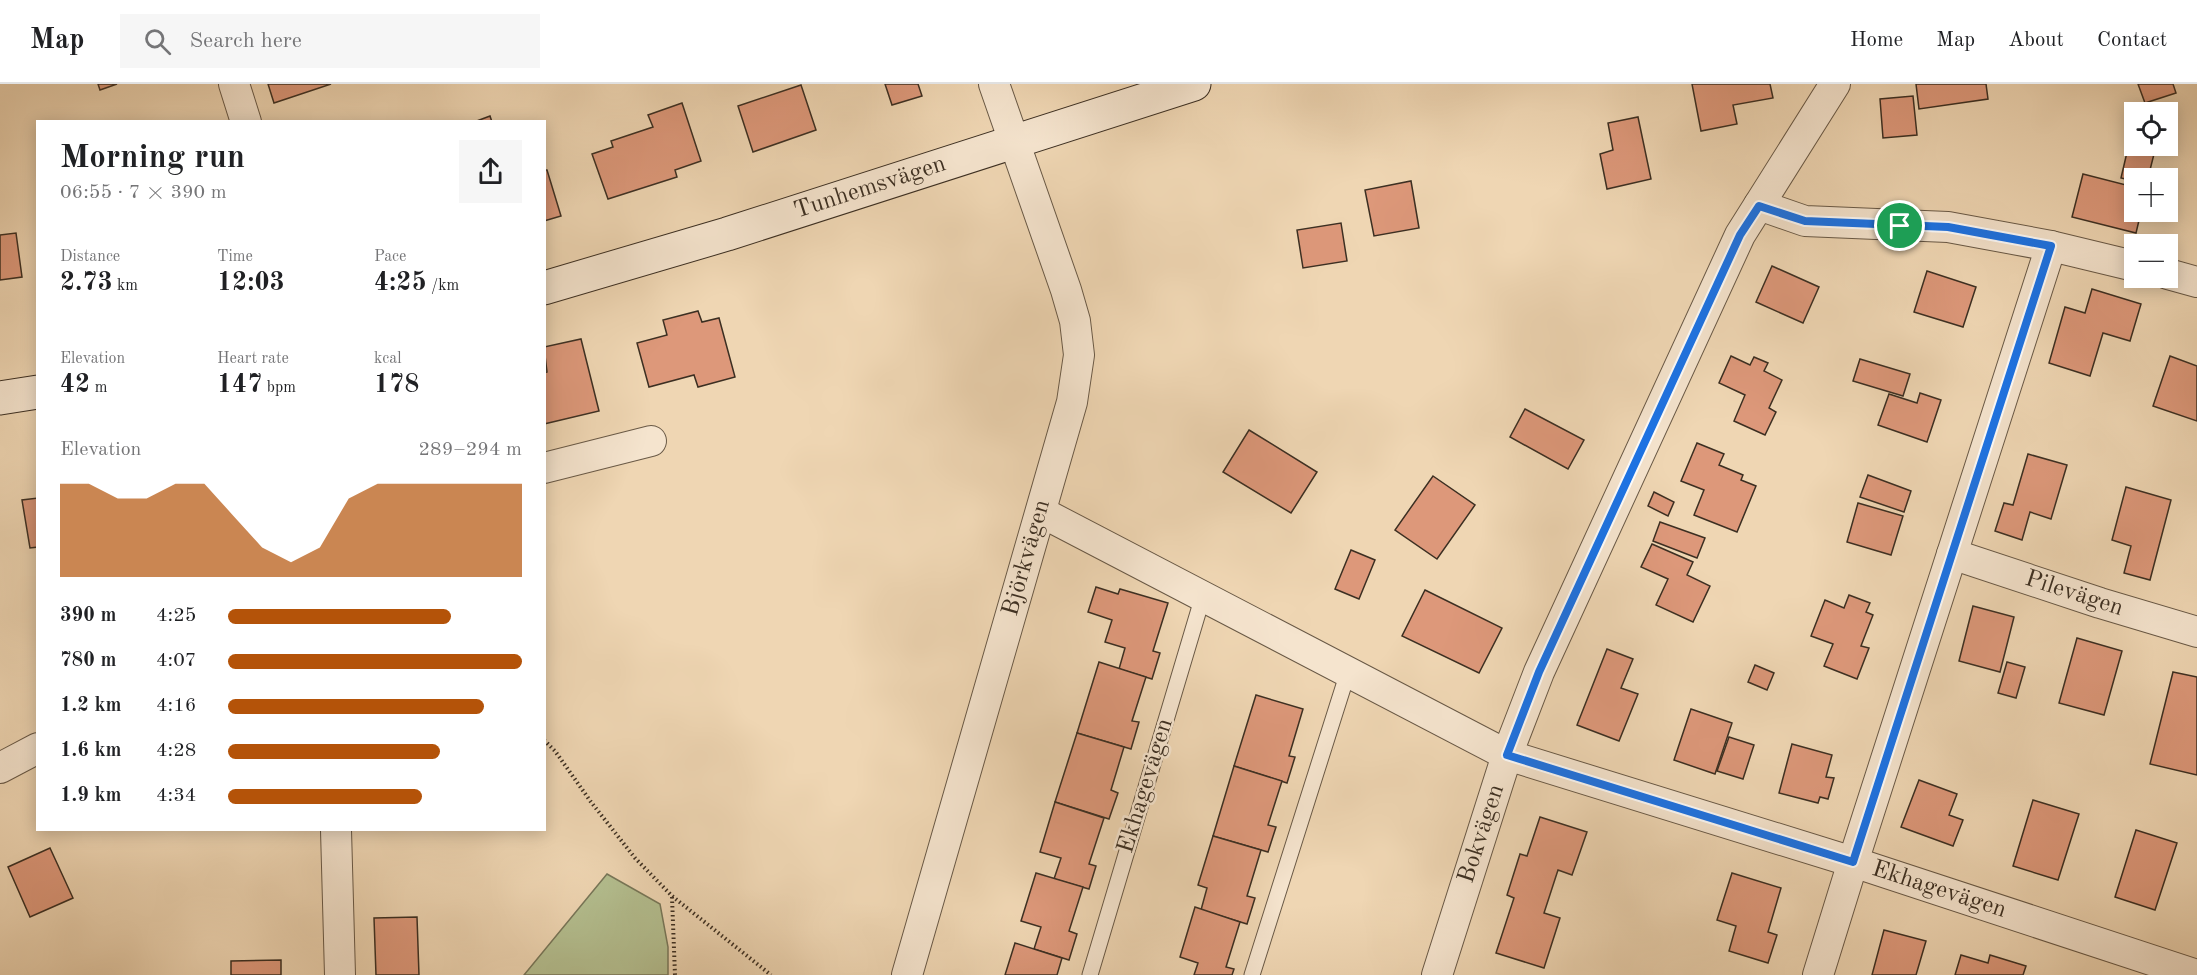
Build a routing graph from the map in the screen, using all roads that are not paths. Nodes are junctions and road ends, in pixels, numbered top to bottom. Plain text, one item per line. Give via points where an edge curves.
1 (234, 84) edge
2 (993, 84) edge
3 (1194, 84) edge
4 (1835, 84) edge
5 (245, 120) edge
6 (1012, 142) junction
7 (1759, 206) junction
8 (2051, 246) junction
9 (2124, 264) edge
10 (2178, 277) edge
11 (2197, 282) edge
12 (546, 287) edge
13 (36, 392) edge
14 (0, 398) edge
15 (651, 441) dead end
16 (546, 467) edge
17 (1041, 512) junction
18 (1952, 554) junction
19 (1203, 596) junction
20 (2197, 633) edge
21 (1348, 672) junction
22 (36, 749) edge
23 (1507, 755) junction
24 (0, 768) edge
25 (336, 831) edge
26 (1853, 862) junction
27 (340, 975) edge
28 (907, 975) edge
29 (1090, 975) edge
30 (1252, 975) edge
31 (1437, 975) edge
32 (1818, 975) edge
33 (2197, 975) edge

1 - 5 street
2 - 6 street, Björkvägen
3 - 6 street, Tunhemsvägen
4 - 7 street, Bokvägen
6 - 12 street, Tunhemsvägen
6 - 17 street, Björkvägen via 1066,290 1079,355 1072,402
7 - 8 street via 1805,221 1948,227
7 - 23 street, Bokvägen via 1740,235 1553,641
8 - 9 street
8 - 18 street
10 - 11 street
13 - 14 street
15 - 16 street
17 - 19 street, Ekhagevägen
17 - 28 street, Björkvägen
18 - 20 street, Pilevägen
18 - 26 street
19 - 21 street, Ekhagevägen
19 - 29 lane, Ekhagevägen
21 - 23 street, Ekhagevägen
21 - 30 lane
22 - 24 street
23 - 26 street, Ekhagevägen
23 - 31 street, Bokvägen
25 - 27 street
26 - 32 street
26 - 33 street, Ekhagevägen

